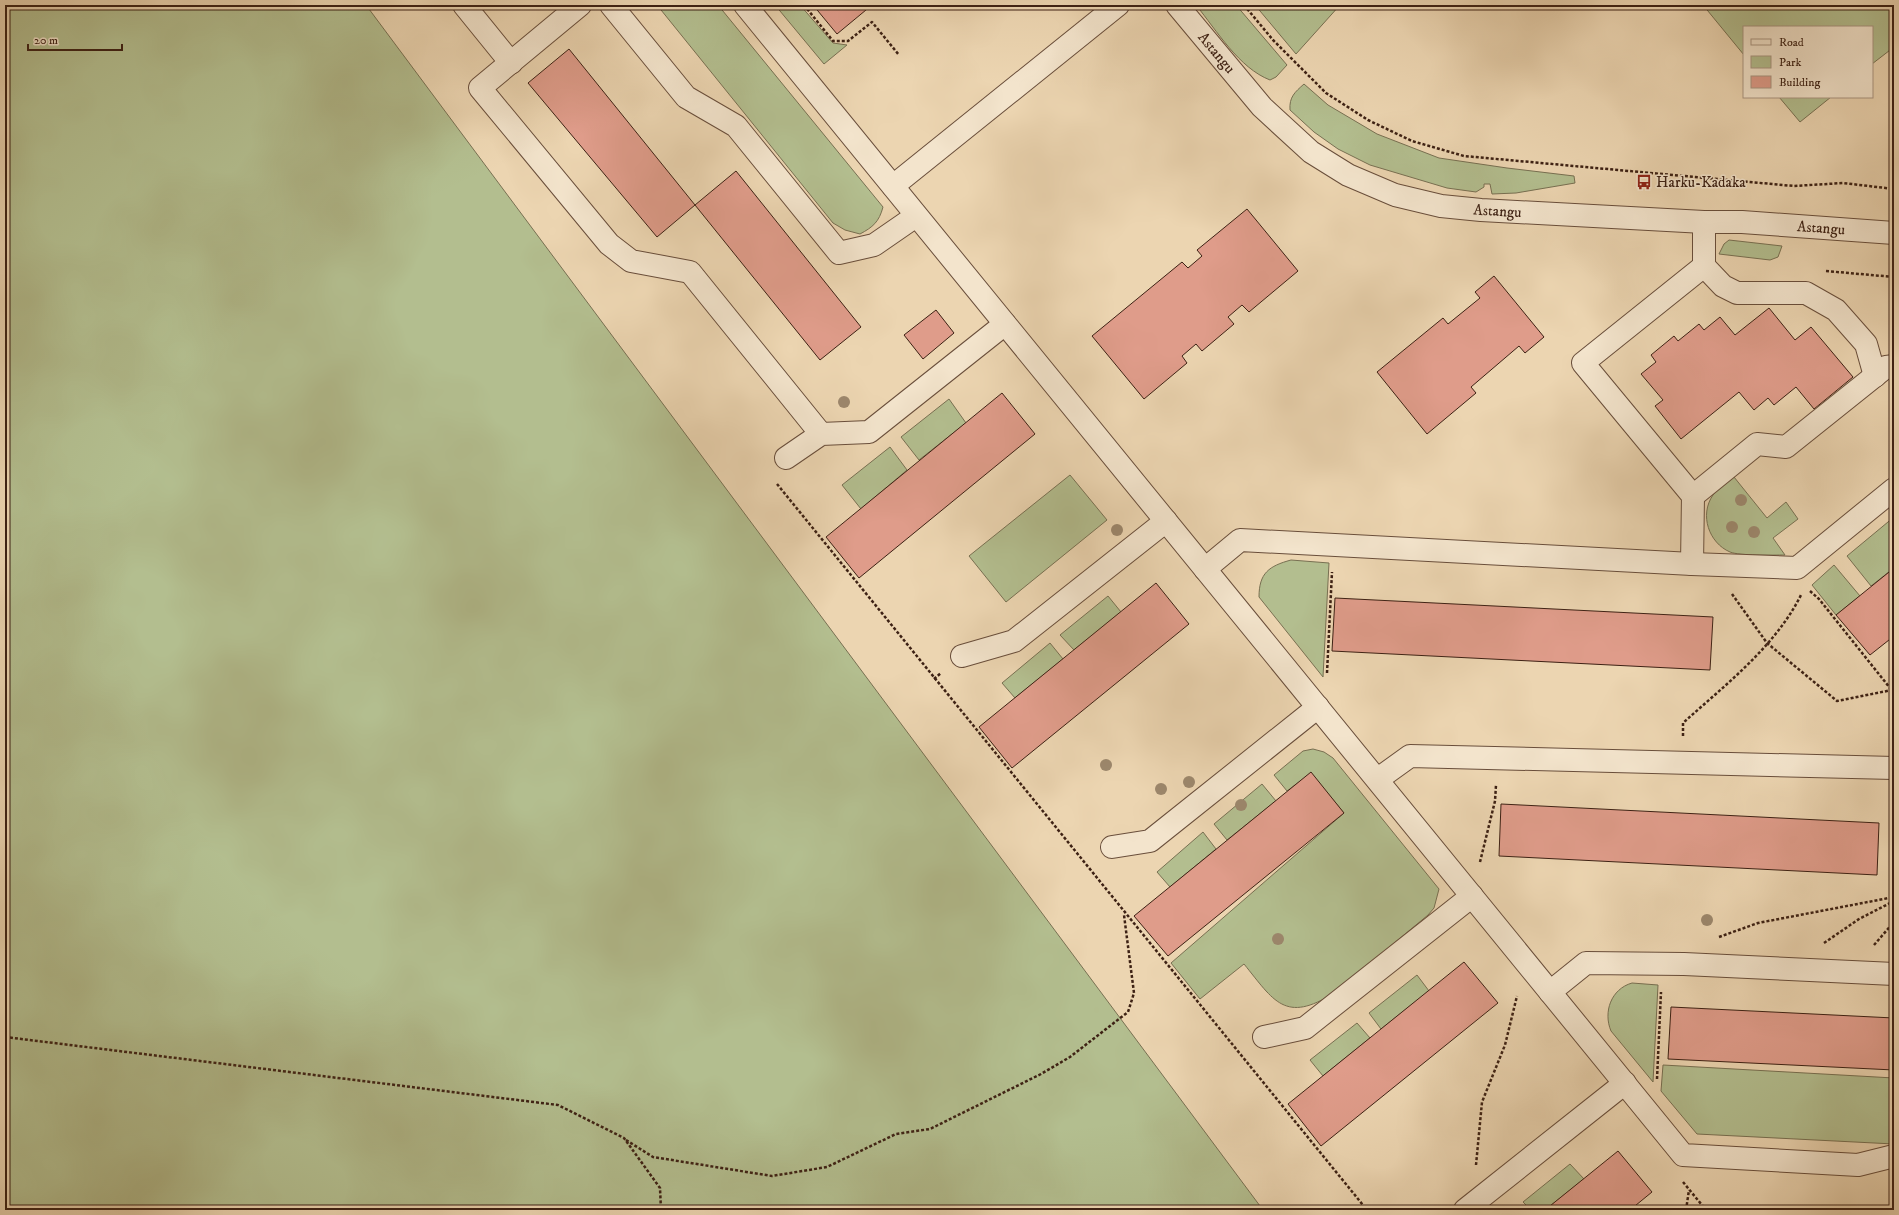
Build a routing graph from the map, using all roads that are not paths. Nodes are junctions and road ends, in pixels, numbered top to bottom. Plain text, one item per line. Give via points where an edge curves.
1 (464, 5) edge
2 (580, 5) edge
3 (612, 5) edge
4 (745, 5) edge
5 (1118, 5) edge
6 (1177, 5) edge
7 (511, 63) junction
8 (893, 186) junction
9 (916, 216) junction
10 (1704, 222) junction
11 (1894, 233) edge
12 (1704, 266) junction
13 (1005, 324) junction
14 (1885, 371) edge
15 (820, 434) junction
16 (786, 458) road end
17 (1894, 489) edge
18 (1693, 496) junction
19 (1166, 521) junction
20 (1692, 564) junction
21 (1204, 569) junction
22 (962, 656) dead end
23 (1318, 707) junction
24 (1894, 768) edge
25 (1378, 779) junction
26 (1112, 847) dead end
27 (1472, 896) junction
28 (1894, 974) edge
29 (1550, 992) junction
30 (1264, 1037) dead end
31 (1625, 1083) junction
32 (1894, 1156) edge
33 (1468, 1207) edge

1 - 7 street
2 - 7 street
3 - 9 street via 686,97 736,126 839,253 874,245
4 - 8 street
5 - 8 street
6 - 10 street, Astangu via 1262,107 1311,152 1348,175 1395,195 1441,206 1481,210
7 - 15 street via 480,88 609,244 631,261 690,272
8 - 9 street
9 - 13 street
10 - 11 street, Astangu via 1742,222
10 - 12 street
12 - 14 street via 1723,286 1737,293 1806,293 1836,310 1866,344
12 - 18 street via 1583,363
13 - 15 street via 869,432
13 - 19 street
14 - 18 street via 1786,447 1757,444
15 - 16 street
17 - 20 street via 1796,568
18 - 20 street
19 - 21 street
19 - 22 street via 1014,641
20 - 21 street via 1240,540
21 - 23 street
23 - 25 street
23 - 26 street via 1150,841
24 - 25 street via 1410,756
25 - 27 street
27 - 29 street
27 - 30 street via 1305,1028
28 - 29 street via 1684,964 1586,963
29 - 31 street
31 - 32 street via 1683,1155 1858,1165
31 - 33 street

